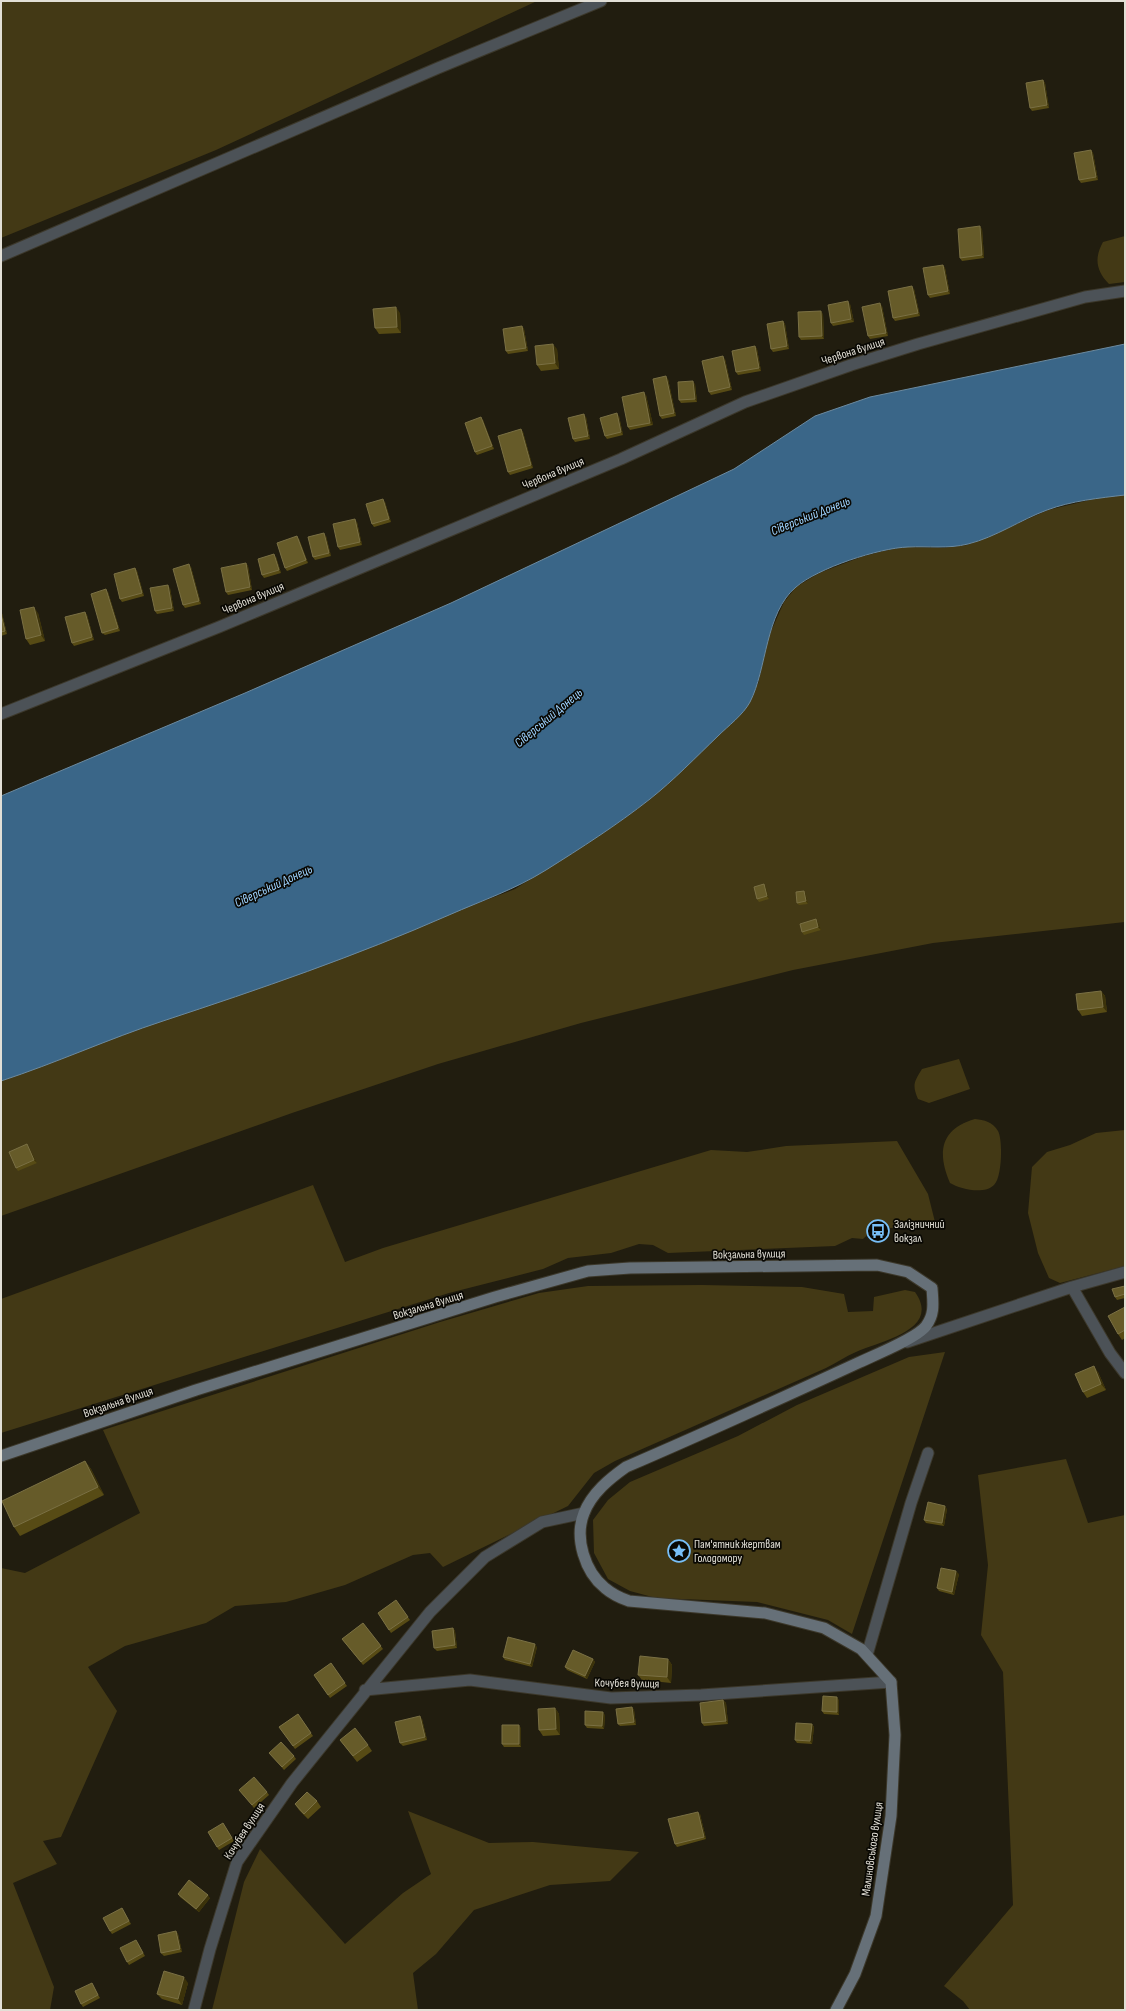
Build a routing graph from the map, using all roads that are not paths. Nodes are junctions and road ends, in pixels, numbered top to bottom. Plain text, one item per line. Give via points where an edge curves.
1 (601, 1) edge
2 (1, 256) edge
3 (1125, 291) edge
4 (1, 714) edge
5 (1125, 1272) edge
6 (1072, 1287) junction
7 (888, 1349) junction
8 (1125, 1373) edge
9 (928, 1453) dead end
10 (1, 1456) edge
11 (584, 1513) junction
12 (867, 1655) junction
13 (891, 1682) junction
14 (365, 1690) junction
15 (194, 2010) edge
16 (836, 2010) edge

1 - 2 street via 438,68
3 - 4 street, Червона вулиця via 1086,297 918,344 851,364 745,402 614,462 219,627
5 - 6 street
6 - 7 street
6 - 8 street via 1110,1353
7 - 10 main road, Вокзальна вулиця via 926,1327 934,1311 932,1288 908,1272 877,1265 630,1268 588,1271 495,1297 196,1390
7 - 11 main road via 766,1406 626,1466 608,1479
9 - 12 street
11 - 12 main road via 580,1528 586,1561 595,1578 616,1596 629,1601 765,1613 824,1628
11 - 14 street, Кочубея вулиця via 542,1522 486,1557 430,1612
12 - 13 main road
13 - 14 street, Кочубея вулиця via 708,1695 611,1698 470,1680
13 - 16 main road, Малиновського вулиця via 895,1735 891,1816 876,1916 855,1974
14 - 15 street, Кочубея вулиця via 292,1783 237,1862

